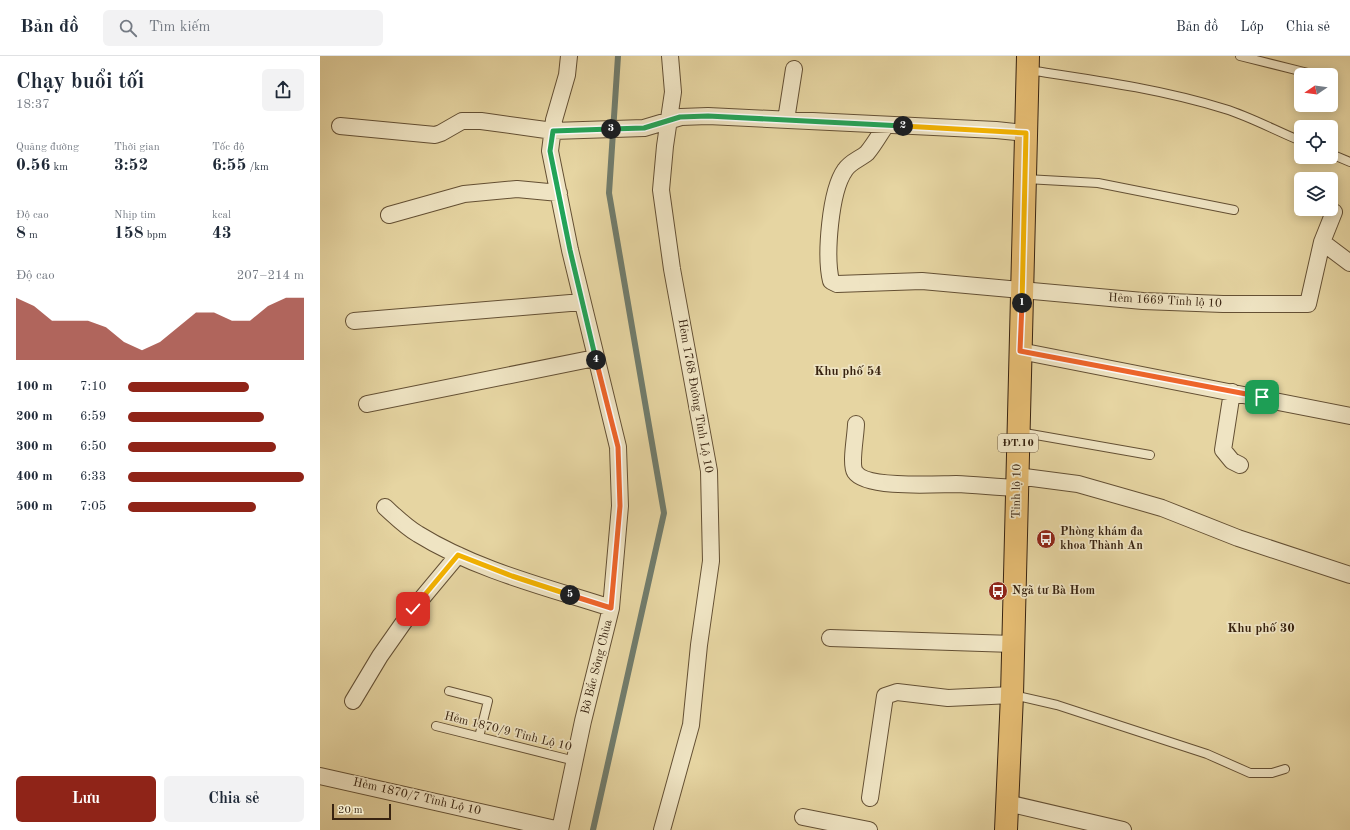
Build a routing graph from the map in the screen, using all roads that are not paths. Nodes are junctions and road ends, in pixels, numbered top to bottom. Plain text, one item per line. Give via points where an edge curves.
1 (569, 56) edge
2 (670, 56) edge
3 (1240, 56) edge
4 (1028, 63) edge
5 (794, 69) dead end
6 (1294, 70) edge
7 (786, 120) junction
8 (668, 121) junction
9 (886, 125) junction
10 (340, 126) dead end
11 (553, 131) junction
12 (1026, 133) junction
13 (1294, 138) edge
14 (1338, 157) edge
15 (1350, 162) edge
16 (1025, 179) junction
17 (559, 193) junction
18 (1234, 210) dead end
19 (389, 215) dead end
20 (1332, 216) edge
21 (1322, 242) junction
22 (1350, 263) edge
23 (1022, 291) junction
24 (582, 302) junction
25 (354, 322) dead end
26 (1020, 351) junction
27 (595, 358) junction
28 (1232, 392) junction
29 (367, 404) dead end
30 (1350, 416) edge
31 (856, 424) dead end
32 (1018, 432) junction
33 (1150, 455) dead end
34 (1240, 465) dead end
35 (1017, 482) junction
36 (385, 507) dead end
37 (458, 555) junction
38 (1350, 575) edge
39 (611, 608) junction
40 (830, 638) dead end
41 (1013, 644) junction
42 (449, 691) dead end
43 (1012, 695) junction
44 (353, 701) dead end
45 (436, 726) dead end
46 (479, 737) junction
47 (575, 761) junction
48 (1285, 769) dead end
49 (320, 776) edge
50 (870, 798) dead end
51 (1007, 803) junction
52 (804, 817) dead end
53 (560, 830) edge
54 (662, 830) edge
55 (869, 830) edge
56 (1008, 830) edge
57 (1123, 830) edge

1 - 11 street, Bờ Bắc Sông Chùa via 567,75
2 - 8 street, Hẻm 1768 Đường Tỉnh Lộ 10 via 673,92
3 - 6 lane
4 - 12 main road, Tỉnh lộ 10 / ĐT.10
4 - 13 lane via 1100,81 1178,96 1226,110
5 - 7 street
7 - 8 street via 708,116 680,117
7 - 9 street
8 - 11 street via 644,128
8 - 54 street, Hẻm 1768 Đường Tỉnh Lộ 10 via 661,190 672,269 709,471 711,561 698,645 691,726
9 - 12 street
9 - 23 street, Hẻm 1669 Tỉnh lộ 10 via 867,153 846,168 838,181 828,259 831,281 846,285 922,281
10 - 11 street via 435,134 462,121 481,121
11 - 17 street, Bờ Bắc Sông Chùa via 550,151
12 - 16 main road, Tỉnh lộ 10 / ĐT.10
14 - 15 lane
16 - 18 lane via 1098,183
16 - 23 main road, Tỉnh lộ 10 / ĐT.10
17 - 19 street via 517,189 464,194
17 - 24 street, Bờ Bắc Sông Chùa
20 - 21 street
21 - 22 street
21 - 23 street, Hẻm 1669 Tỉnh lộ 10 via 1308,304 1143,302
23 - 26 main road, Tỉnh lộ 10 / ĐT.10
24 - 25 street
24 - 27 street, Bờ Bắc Sông Chùa
26 - 28 street
26 - 32 main road, Tỉnh lộ 10 / ĐT.10
27 - 29 street
27 - 39 street, Bờ Bắc Sông Chùa via 618,447 620,506
28 - 30 street
28 - 34 street via 1223,450 1232,461
31 - 35 street via 855,472 862,478 907,486
32 - 33 lane
32 - 35 main road, Tỉnh lộ 10 / ĐT.10
35 - 38 street via 1078,484 1162,508 1238,538
35 - 41 main road, Tỉnh lộ 10 / ĐT.10
36 - 37 street via 417,533
37 - 39 street via 512,576
37 - 44 street via 413,609
39 - 47 street, Bờ Bắc Sông Chùa
40 - 41 street
41 - 43 main road, Tỉnh lộ 10 / ĐT.10
42 - 46 lane via 488,701
43 - 48 lane via 1057,705 1207,754 1250,773 1272,773
43 - 50 street via 948,698 897,692 885,696
43 - 51 main road, Tỉnh lộ 10 / ĐT.10
45 - 46 lane, Hẻm 1870/9 Tỉnh Lộ 10
46 - 47 lane, Hẻm 1870/9 Tỉnh Lộ 10
47 - 53 street, Bờ Bắc Sông Chùa
49 - 53 street, Hẻm 1870/7 Tỉnh Lộ 10
51 - 56 main road, Tỉnh lộ 10 / ĐT.10
51 - 57 street
52 - 55 street

